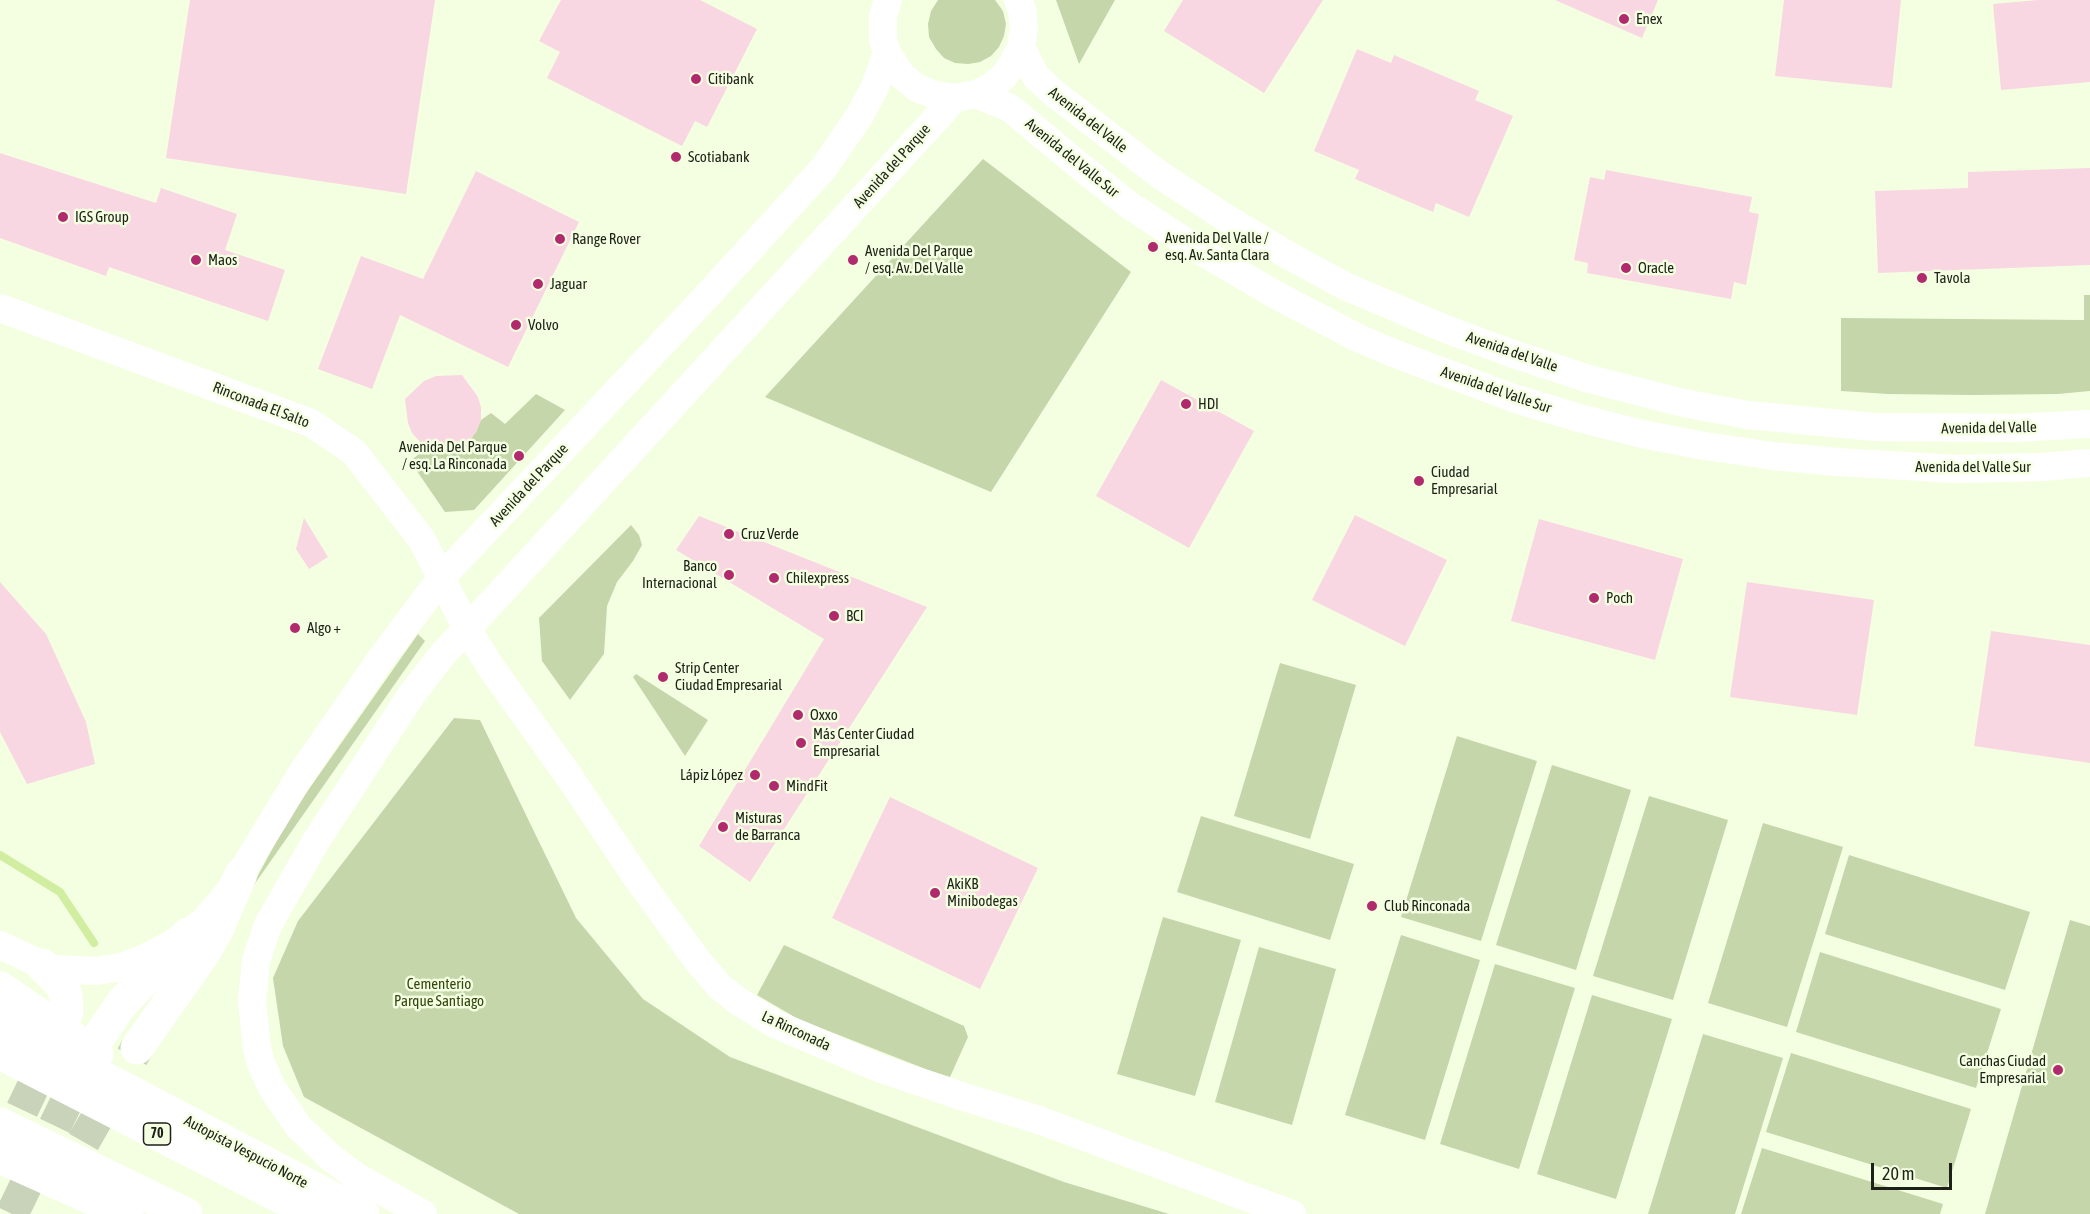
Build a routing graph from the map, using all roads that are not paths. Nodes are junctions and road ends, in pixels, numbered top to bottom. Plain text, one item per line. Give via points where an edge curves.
1 (888, 0) edge
2 (1018, 0) edge
3 (1021, 47) junction
4 (887, 53) junction
5 (966, 96) junction
6 (0, 308) edge
7 (2090, 424) edge
8 (2090, 464) edge
9 (442, 577) junction
10 (466, 627) junction
11 (241, 874) junction
12 (188, 934) junction
13 (0, 945) edge
14 (42, 965) junction
15 (0, 988) edge
16 (67, 1012) dead end
17 (0, 1023) edge
18 (98, 1038) tunnel mouth
19 (137, 1048) tunnel mouth
20 (0, 1053) edge
21 (185, 1120) junction
22 (0, 1124) edge
23 (0, 1156) edge
24 (127, 1214) edge
25 (186, 1214) edge
26 (314, 1214) edge
27 (363, 1214) edge
28 (423, 1214) edge
29 (1292, 1214) edge

1 - 4 street via 883,17
2 - 3 street via 1024,28
3 - 5 street, Avenida del Parque via 1004,76 991,87
3 - 7 street, Avenida del Valle via 1036,77 1055,94 1160,175 1226,218 1346,286 1510,353 1683,404 1748,415 1874,427 1991,429
4 - 5 street, Avenida del Valle Sur via 901,75 916,88 935,95
4 - 9 street, Avenida del Parque via 865,106 823,169
5 - 8 street, Avenida del Valle Sur via 1010,108 1130,204 1276,295 1358,338 1513,398 1642,434 1773,456 1956,469
5 - 10 street, Avenida del Parque
6 - 9 street, Rinconada El Salto via 311,423 354,452 422,540
9 - 10 street, Rinconada El Salto
9 - 11 street, Avenida del Parque via 302,773
10 - 28 street, Avenida del Parque via 412,694 316,841 268,925 252,986 256,1048 269,1083 288,1115 318,1148 357,1177
10 - 29 street, La Rinconada via 637,878 697,960 738,1001 775,1024 879,1068 1039,1120
11 - 12 street, Avenida del Parque via 214,910
11 - 19 main road via 203,954
12 - 14 street, Avenida del Parque via 121,967 74,971
12 - 18 main road via 122,1003
13 - 14 street, Avenida del Parque
14 - 16 main road via 61,984
15 - 21 main road
17 - 21 main road, Autopista Vespucio Norte / 70
20 - 26 main road, 70
21 - 27 main road, Autopista Vespucio Norte / 70
22 - 25 main road
23 - 24 main road

